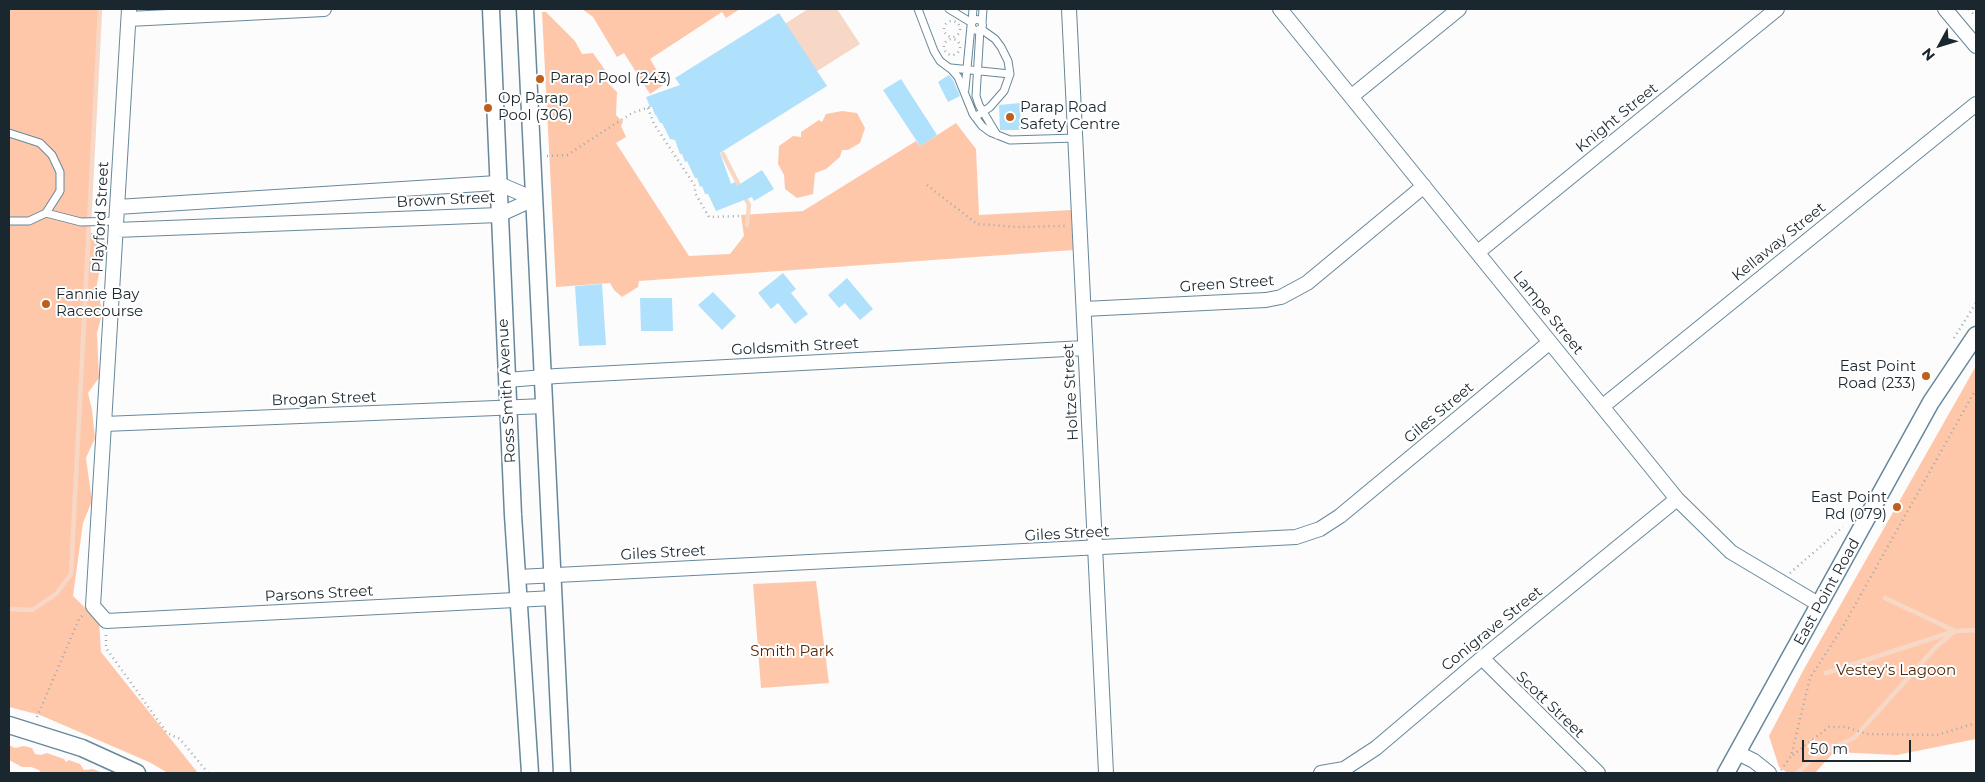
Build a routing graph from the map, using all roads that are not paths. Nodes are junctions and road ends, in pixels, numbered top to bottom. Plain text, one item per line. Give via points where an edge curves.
1 (324, 9) edge
2 (491, 9) edge
3 (525, 9) edge
4 (918, 9) edge
5 (949, 9) edge
6 (973, 9) edge
7 (983, 9) edge
8 (1069, 9) edge
9 (1280, 9) edge
10 (1460, 9) edge
11 (1777, 9) edge
12 (1945, 9) edge
13 (129, 14) edge
14 (972, 24) junction
15 (981, 27) junction
16 (1976, 46) edge
17 (968, 58) junction
18 (949, 67) junction
19 (966, 70) junction
20 (977, 72) junction
21 (1010, 74) junction
22 (965, 95) junction
23 (1352, 96) junction
24 (1976, 104) edge
25 (983, 112) junction
26 (975, 118) junction
27 (9, 133) edge
28 (997, 135) junction
29 (1076, 138) junction
30 (497, 184) junction
31 (1424, 186) junction
32 (534, 199) junction
33 (117, 207) junction
34 (46, 213) junction
35 (499, 215) junction
36 (9, 221) edge
37 (116, 226) junction
38 (1478, 252) junction
39 (1084, 309) junction
40 (1976, 335) edge
41 (1550, 342) junction
42 (1085, 348) junction
43 (543, 377) junction
44 (507, 380) junction
45 (544, 406) junction
46 (1603, 406) junction
47 (508, 407) junction
48 (104, 424) junction
49 (1678, 499) junction
50 (1095, 549) junction
51 (553, 575) junction
52 (518, 577) junction
53 (554, 598) junction
54 (520, 600) junction
55 (1820, 605) junction
56 (106, 620) joint
57 (1482, 658) junction
58 (9, 724) edge
59 (1738, 753) junction
60 (1344, 771) edge
61 (1775, 772) edge
62 (137, 773) edge
63 (530, 773) edge
64 (562, 773) edge
65 (1106, 773) edge
66 (1321, 773) edge
67 (1598, 773) edge
68 (1726, 773) edge

1 - 13 street
2 - 30 street, Ross Smith Avenue
3 - 32 street
4 - 18 lane via 934,51
5 - 14 lane
6 - 14 lane
7 - 15 lane
8 - 29 street, Holtze Street
9 - 23 street, Lampe Street
10 - 23 street
11 - 38 street, Knight Street
12 - 16 street
13 - 33 street, Playford Street
14 - 15 lane via 976,31
14 - 17 lane
15 - 20 lane
15 - 21 lane via 1002,47
17 - 18 lane
17 - 19 lane
18 - 19 lane
18 - 22 lane via 958,76
19 - 20 lane
19 - 22 lane
20 - 21 lane
20 - 25 lane via 976,96
21 - 25 lane via 1004,91
22 - 26 lane
23 - 31 street, Lampe Street
24 - 46 street, Kellaway Street
25 - 26 lane
25 - 28 lane
26 - 28 lane
27 - 34 lane via 40,143 52,155 60,172 60,191
28 - 29 lane via 1015,141
29 - 39 street, Holtze Street
30 - 32 street, Brown Street
30 - 33 street, Brown Street
30 - 35 street, Ross Smith Avenue
31 - 38 street, Lampe Street
31 - 39 street, Green Street via 1308,283 1281,297
32 - 35 street, Brown Street
32 - 43 street
33 - 37 street, Playford Street
34 - 36 lane via 29,221
34 - 37 lane
35 - 37 street, Brown Street
35 - 44 street, Ross Smith Avenue
37 - 48 street, Playford Street
38 - 41 street, Lampe Street
39 - 42 street, Holtze Street
40 - 55 street, East Point Road via 1932,402
41 - 46 street, Lampe Street
41 - 50 street, Giles Street via 1372,490 1320,529 1278,539
42 - 43 street, Goldsmith Street
42 - 50 street, Holtze Street
43 - 44 street, Goldsmith Street
43 - 45 street
44 - 47 street, Ross Smith Avenue
45 - 47 street, Brogan Street
45 - 51 street
46 - 49 street, Lampe Street
47 - 48 street, Brogan Street
47 - 52 street, Ross Smith Avenue
48 - 56 street, Playford Street via 93,606
49 - 55 street, Lampe Street via 1731,552
49 - 57 street, Conigrave Street
50 - 51 street, Giles Street
50 - 65 street, Holtze Street
51 - 52 street, Giles Street
51 - 53 street
52 - 54 street, Ross Smith Avenue
53 - 54 street, Parsons Street
53 - 64 street
54 - 56 street, Parsons Street
54 - 63 street, Ross Smith Avenue
55 - 59 street, East Point Road
57 - 60 street, Conigrave Street
57 - 67 street, Scott Street
58 - 62 street via 82,748
59 - 61 street
59 - 68 street, East Point Road
60 - 66 street, Conigrave Street

